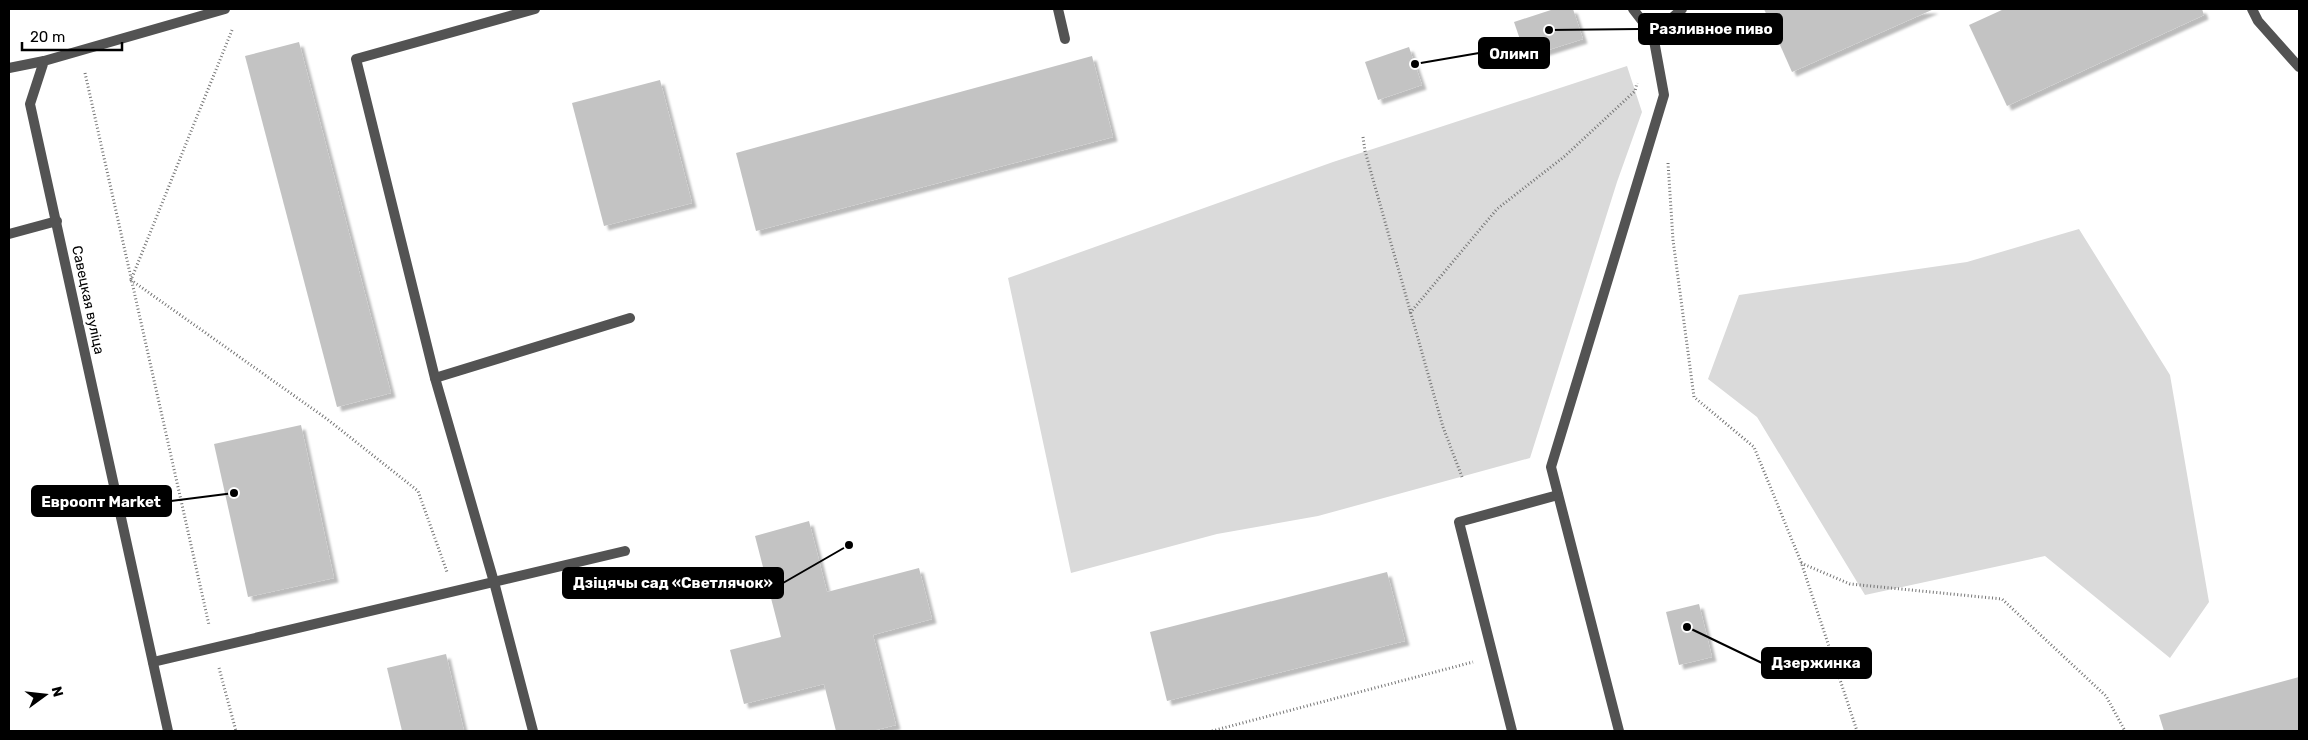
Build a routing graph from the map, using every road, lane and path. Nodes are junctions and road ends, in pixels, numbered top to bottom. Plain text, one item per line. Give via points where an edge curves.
1 (225, 9) edge
2 (535, 9) edge
3 (1058, 9) edge
4 (1633, 9) edge
5 (1682, 9) edge
6 (2252, 9) edge
7 (233, 27) dead end
8 (1653, 35) junction
9 (1065, 39) dead end
10 (80, 50) junction
11 (44, 60) junction
12 (2299, 67) edge
13 (9, 68) edge
14 (1638, 82) dead end
15 (1363, 137) dead end
16 (1668, 153) dead end
17 (57, 221) junction
18 (9, 234) edge
19 (131, 280) junction
20 (1410, 313) junction
21 (630, 318) dead end
22 (435, 378) junction
23 (1462, 477) dead end
24 (1558, 495) junction
25 (625, 551) dead end
26 (1801, 562) junction
27 (494, 582) junction
28 (454, 591) junction
29 (214, 648) junction
30 (1493, 657) junction
31 (153, 662) junction
32 (168, 731) edge
33 (236, 731) edge
34 (533, 731) edge
35 (1212, 731) edge
36 (1512, 731) edge
37 (1619, 731) edge
38 (1857, 731) edge
39 (2125, 731) edge

1 - 10 street
2 - 22 street via 356,59
3 - 9 street
4 - 8 street
5 - 8 street
6 - 12 street via 2258,21
7 - 19 path
8 - 24 street via 1664,95 1551,467
10 - 11 street
10 - 19 path
11 - 13 street
11 - 17 street, Савецкая вуліца via 30,104
14 - 20 path via 1635,91 1565,156 1498,209
15 - 20 path
16 - 26 path via 1673,240 1694,397 1754,448
17 - 18 street
17 - 31 street, Савецкая вуліца
19 - 28 path via 327,419 418,490
19 - 29 path
20 - 23 path via 1443,428
21 - 22 street
22 - 27 street
24 - 30 street via 1459,522
24 - 37 street
25 - 27 street
26 - 38 path
26 - 39 path via 1850,584 2002,599 2106,696
27 - 28 street
27 - 34 street
28 - 29 street
29 - 31 street
29 - 33 path
30 - 35 path
30 - 36 street
31 - 32 street, Савецкая вуліца

